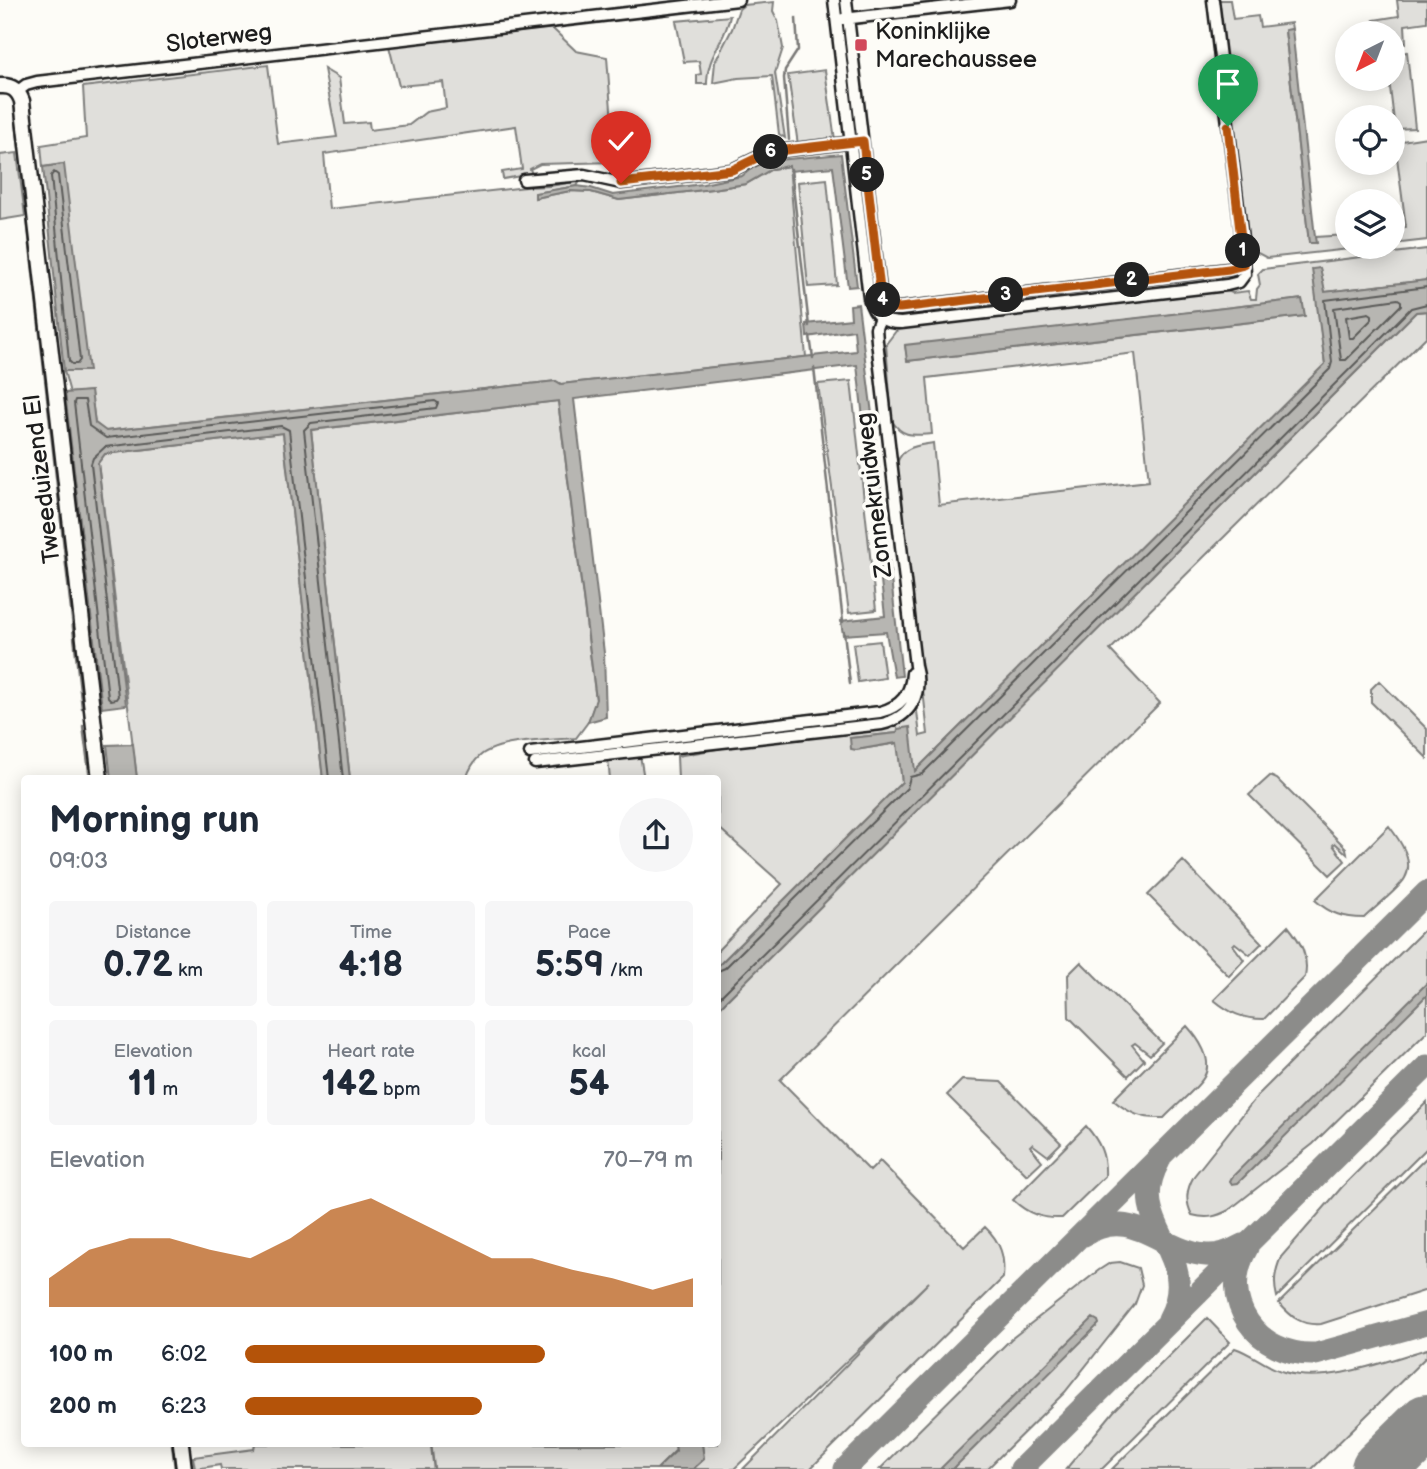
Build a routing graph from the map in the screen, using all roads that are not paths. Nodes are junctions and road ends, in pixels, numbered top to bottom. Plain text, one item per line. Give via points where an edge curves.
1 (738, 0) edge
2 (834, 0) edge
3 (846, 0) edge
4 (1010, 0) edge
5 (1213, 0) edge
6 (916, 5) edge
7 (848, 19) junction
8 (836, 20) junction
9 (0, 86) edge
10 (18, 91) junction
11 (863, 141) junction
12 (850, 142) junction
13 (524, 180) dead end
14 (1244, 265) junction
15 (885, 304) junction
16 (880, 319) junction
17 (915, 666) junction
18 (530, 752) dead end
19 (535, 763) dead end
20 (100, 775) edge
21 (181, 1447) edge
22 (184, 1469) edge

1 - 10 street, Sloterweg via 49,80
2 - 8 street, Zonnekruidweg
3 - 7 street
4 - 6 street
5 - 14 street
6 - 7 street
7 - 8 street
7 - 11 street
8 - 12 street, Zonnekruidweg
9 - 10 street
10 - 20 street, Tweeduizend El
11 - 12 street
11 - 15 street
12 - 13 street via 769,152 732,170 621,183 583,175
12 - 16 street, Zonnekruidweg via 869,298
14 - 15 street via 900,308
14 - 16 street via 1245,274 1227,285 901,323
15 - 16 street, Zonnekruidweg
16 - 17 street, Zonnekruidweg via 877,341
17 - 18 street via 903,701 890,710
17 - 19 street, Zonnekruidweg via 917,695 909,709 891,722
21 - 22 street

